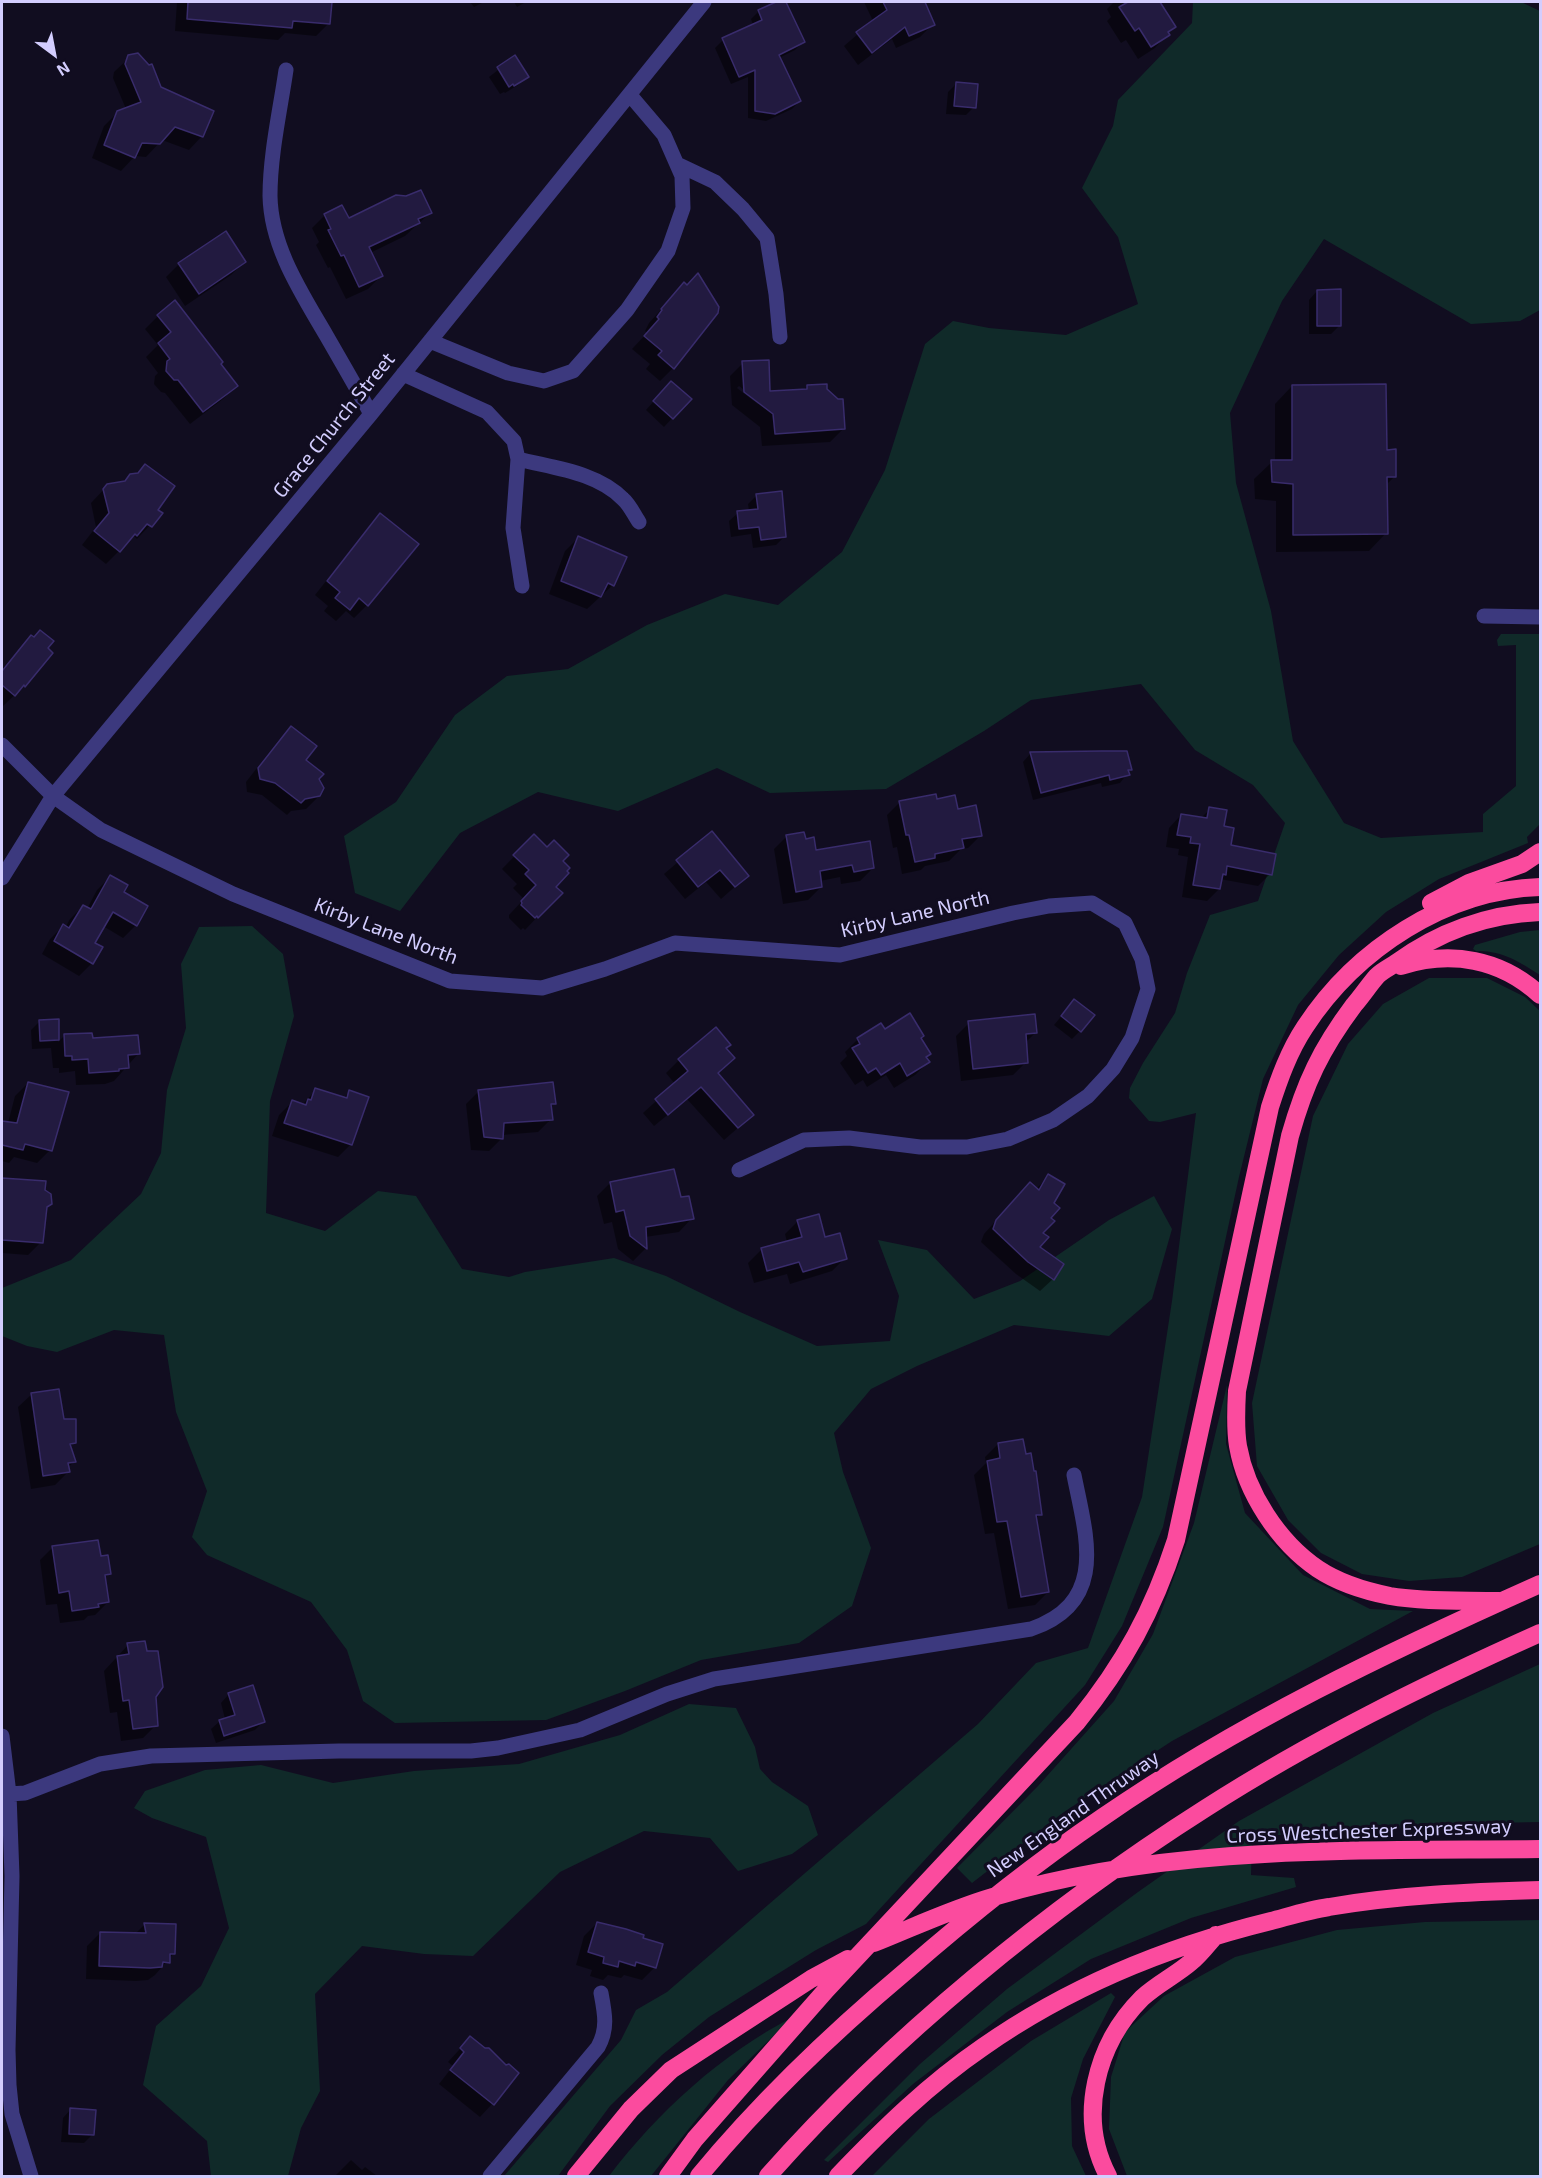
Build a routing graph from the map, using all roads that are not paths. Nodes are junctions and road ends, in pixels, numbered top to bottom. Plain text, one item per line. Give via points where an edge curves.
1 (704, 2) edge
2 (286, 70) dead end
3 (630, 95) junction
4 (676, 164) junction
5 (780, 337) dead end
6 (430, 341) junction
7 (403, 374) junction
8 (371, 414) junction
9 (518, 459) junction
10 (639, 522) dead end
11 (522, 586) dead end
12 (1484, 616) dead end
13 (1540, 616) edge
14 (2, 745) edge
15 (52, 796) junction
16 (1540, 852) edge
17 (2, 878) edge
18 (1540, 887) edge
19 (1540, 912) edge
20 (1367, 958) junction
21 (1377, 976) junction
22 (1540, 996) edge
23 (739, 1170) dead end
24 (1074, 1475) dead end
25 (1540, 1584) edge
26 (1503, 1601) junction
27 (1540, 1633) edge
28 (2, 1736) edge
29 (9, 1794) junction
30 (1540, 1849) edge
31 (1540, 1890) edge
32 (6, 1927) edge
33 (1217, 1934) junction
34 (601, 1994) dead end
35 (7, 2114) edge
36 (31, 2176) edge
37 (490, 2176) edge
38 (576, 2176) edge
39 (668, 2176) edge
40 (699, 2176) edge
41 (768, 2176) edge
42 (838, 2176) edge
43 (1108, 2176) edge

1 - 3 street, Grace Church Street
2 - 8 street via 272,168 273,226 298,286
3 - 4 street via 663,135
3 - 6 street, Grace Church Street
4 - 5 street via 715,182 767,238
4 - 6 street via 682,176 683,208 668,251 627,310 573,371 544,381 508,373
6 - 7 street, Grace Church Street
7 - 8 street, Grace Church Street
7 - 9 street via 487,412 514,441
8 - 15 street, Grace Church Street
9 - 10 street via 593,479 614,490
9 - 11 street via 513,528
12 - 13 street
14 - 15 street, Kirby Lane North
15 - 17 street, Grace Church Street
15 - 23 street, Kirby Lane North via 100,830 233,894 450,981 542,988 675,943 840,955 1049,906 1092,903 1125,923 1142,959 1148,989 1132,1038 1113,1069 1088,1096 1053,1120 1008,1139 967,1147 920,1147 849,1138 804,1140
16 - 20 highway via 1522,864 1469,883 1415,912
18 - 20 highway via 1494,893 1448,907 1418,922
19 - 21 highway via 1468,925 1407,955
20 - 39 highway via 1344,979 1305,1027 1278,1079 1176,1540 1156,1594 1129,1649 1077,1722 826,1989 695,2139
21 - 22 highway via 1433,958 1454,957 1505,970
21 - 26 highway via 1323,1050 1299,1105 1241,1365 1236,1417 1238,1445 1244,1470 1266,1514 1299,1554 1318,1569 1341,1582 1389,1596
24 - 29 street via 1087,1571 1066,1609 1031,1629 714,1679 580,1730 498,1748 151,1756 100,1764 25,1793
25 - 26 highway, New England Thruway
26 - 40 highway, New England Thruway via 1301,1699 1234,1736 1105,1816 1038,1863 848,2020 735,2133
27 - 41 highway via 1370,1714 1207,1807 1069,1903 920,2026 818,2122
28 - 29 street
29 - 32 street via 12,1866
30 - 38 highway, Cross Westchester Expressway via 1275,1852 1108,1870 964,1906 868,1945 695,2052 653,2085
31 - 33 highway via 1447,1894 1328,1907
32 - 35 street
33 - 42 highway via 1155,1955 1014,2026 925,2091
33 - 43 highway via 1191,1963 1144,1996 1106,2048 1093,2094 1093,2118 1096,2142
34 - 37 street via 606,2025 598,2047
35 - 36 street

